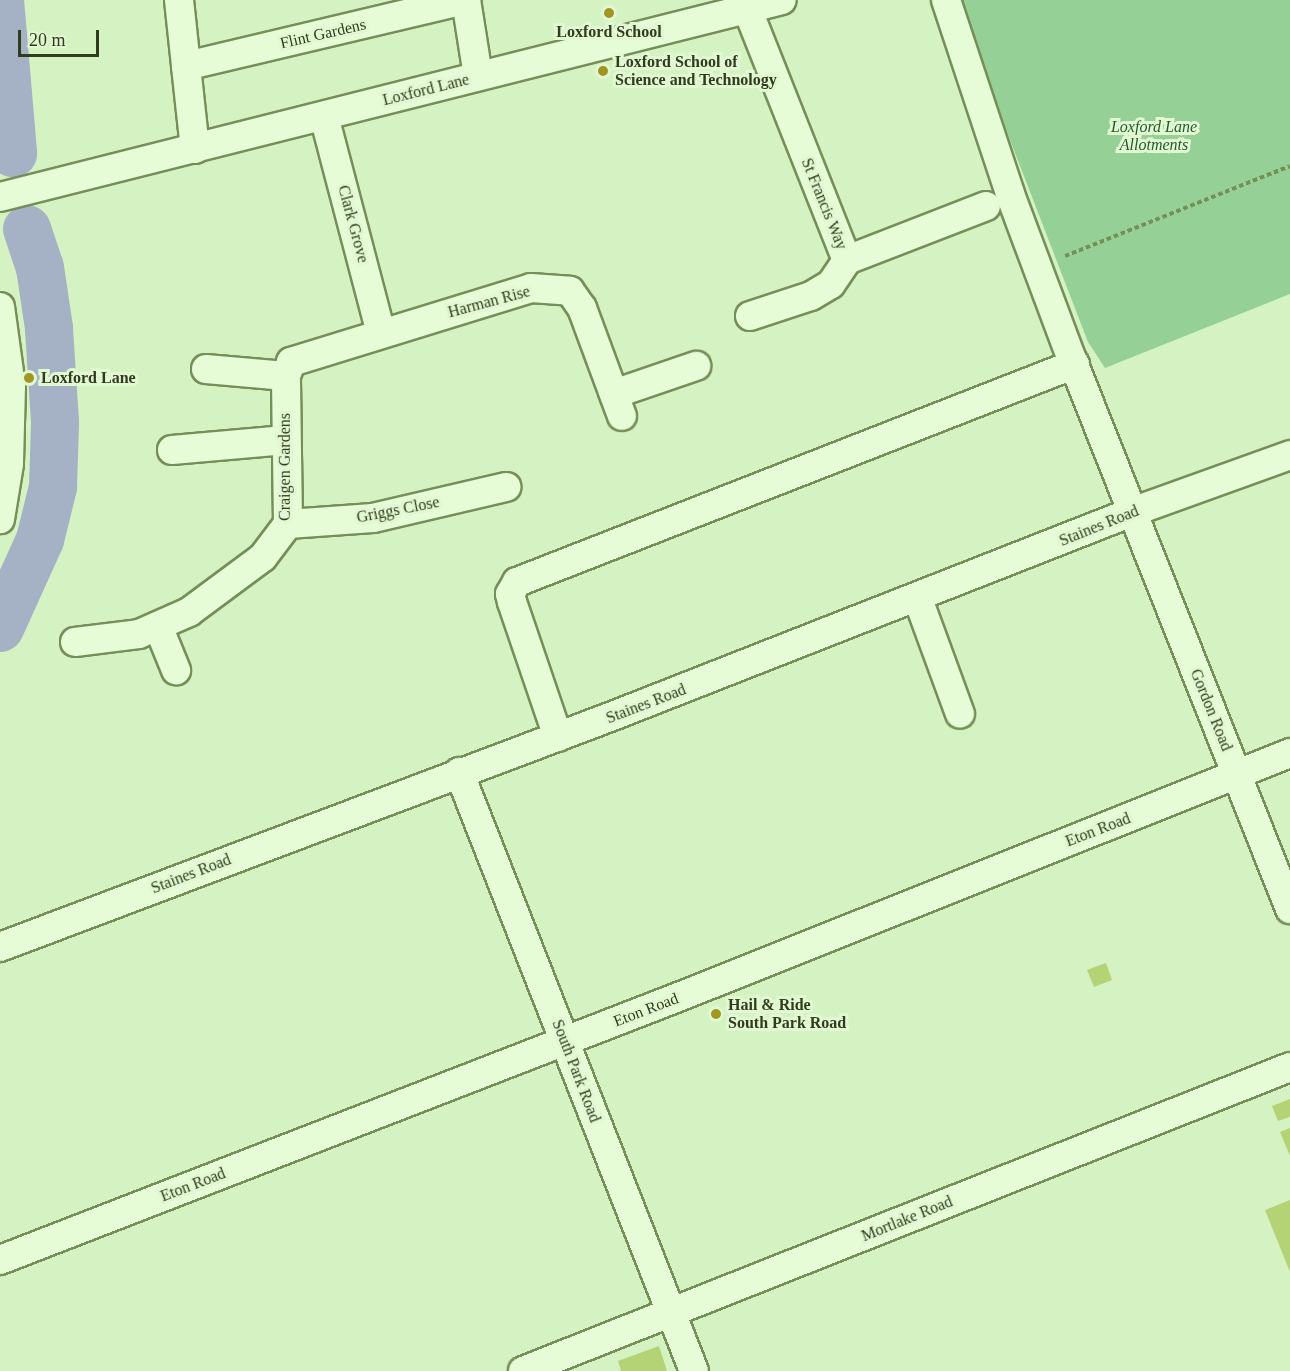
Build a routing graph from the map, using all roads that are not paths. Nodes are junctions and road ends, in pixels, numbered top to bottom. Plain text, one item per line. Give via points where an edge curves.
1 (179, 0) edge
2 (782, 0) edge
3 (946, 0) edge
4 (747, 8) junction
5 (387, 9) edge
6 (687, 11) edge
7 (186, 66) junction
8 (478, 76) junction
9 (324, 116) junction
10 (195, 149) junction
11 (15, 193) edge
12 (987, 206) dead end
13 (847, 260) junction
14 (0, 307) edge
15 (750, 316) dead end
16 (381, 333) junction
17 (1075, 364) junction
18 (696, 366) dead end
19 (206, 369) dead end
20 (285, 376) junction
21 (286, 440) junction
22 (172, 450) dead end
23 (1290, 455) edge
24 (506, 487) dead end
25 (1132, 512) junction
26 (0, 519) edge
27 (288, 524) junction
28 (918, 599) junction
29 (158, 626) junction
30 (75, 642) dead end
31 (176, 670) dead end
32 (960, 714) dead end
33 (558, 737) junction
34 (1290, 753) edge
35 (459, 772) junction
36 (1237, 776) junction
37 (1290, 909) edge
38 (0, 946) edge
39 (565, 1042) junction
40 (1290, 1067) edge
41 (0, 1260) edge
42 (671, 1312) junction
43 (523, 1371) edge
44 (694, 1371) edge

1 - 7 street
2 - 4 street, Loxford Lane
3 - 17 street, Gordon Road via 1010,194
4 - 6 street, Loxford Lane
4 - 13 street, St Francis Way
5 - 7 street, Flint Gardens
5 - 8 street, Flint Gardens via 466,0
6 - 8 street, Loxford Lane
7 - 10 street
8 - 9 street, Loxford Lane
9 - 10 street, Loxford Lane
9 - 16 street, Clark Grove
10 - 11 street, Loxford Lane
12 - 13 street, St Francis Way
13 - 15 street via 831,284 811,296
14 - 26 street via 11,386 9,464
16 - 18 street, Harman Rise via 531,288 570,291 582,308 618,405
16 - 20 street via 291,362
17 - 25 street, Gordon Road
17 - 33 street via 517,582 510,594 512,602
19 - 20 street
20 - 21 street, Craigen Gardens
21 - 22 street
21 - 27 street, Craigen Gardens
23 - 25 street, Staines Road
24 - 27 street, Griggs Close via 373,518
25 - 28 street, Staines Road
25 - 36 street, Gordon Road
27 - 29 street, Craigen Gardens via 263,556 189,612
28 - 32 street
28 - 33 street, Staines Road
29 - 30 street, Craigen Gardens via 105,641
29 - 31 street
33 - 35 street, Staines Road
34 - 36 street, Eton Road
35 - 38 street, Staines Road
35 - 39 street, South Park Road
36 - 37 street, Gordon Road
36 - 39 street, Eton Road
39 - 41 street, Eton Road
39 - 42 street, South Park Road
40 - 42 street, Mortlake Road
42 - 43 street, Mortlake Road
42 - 44 street, South Park Road

